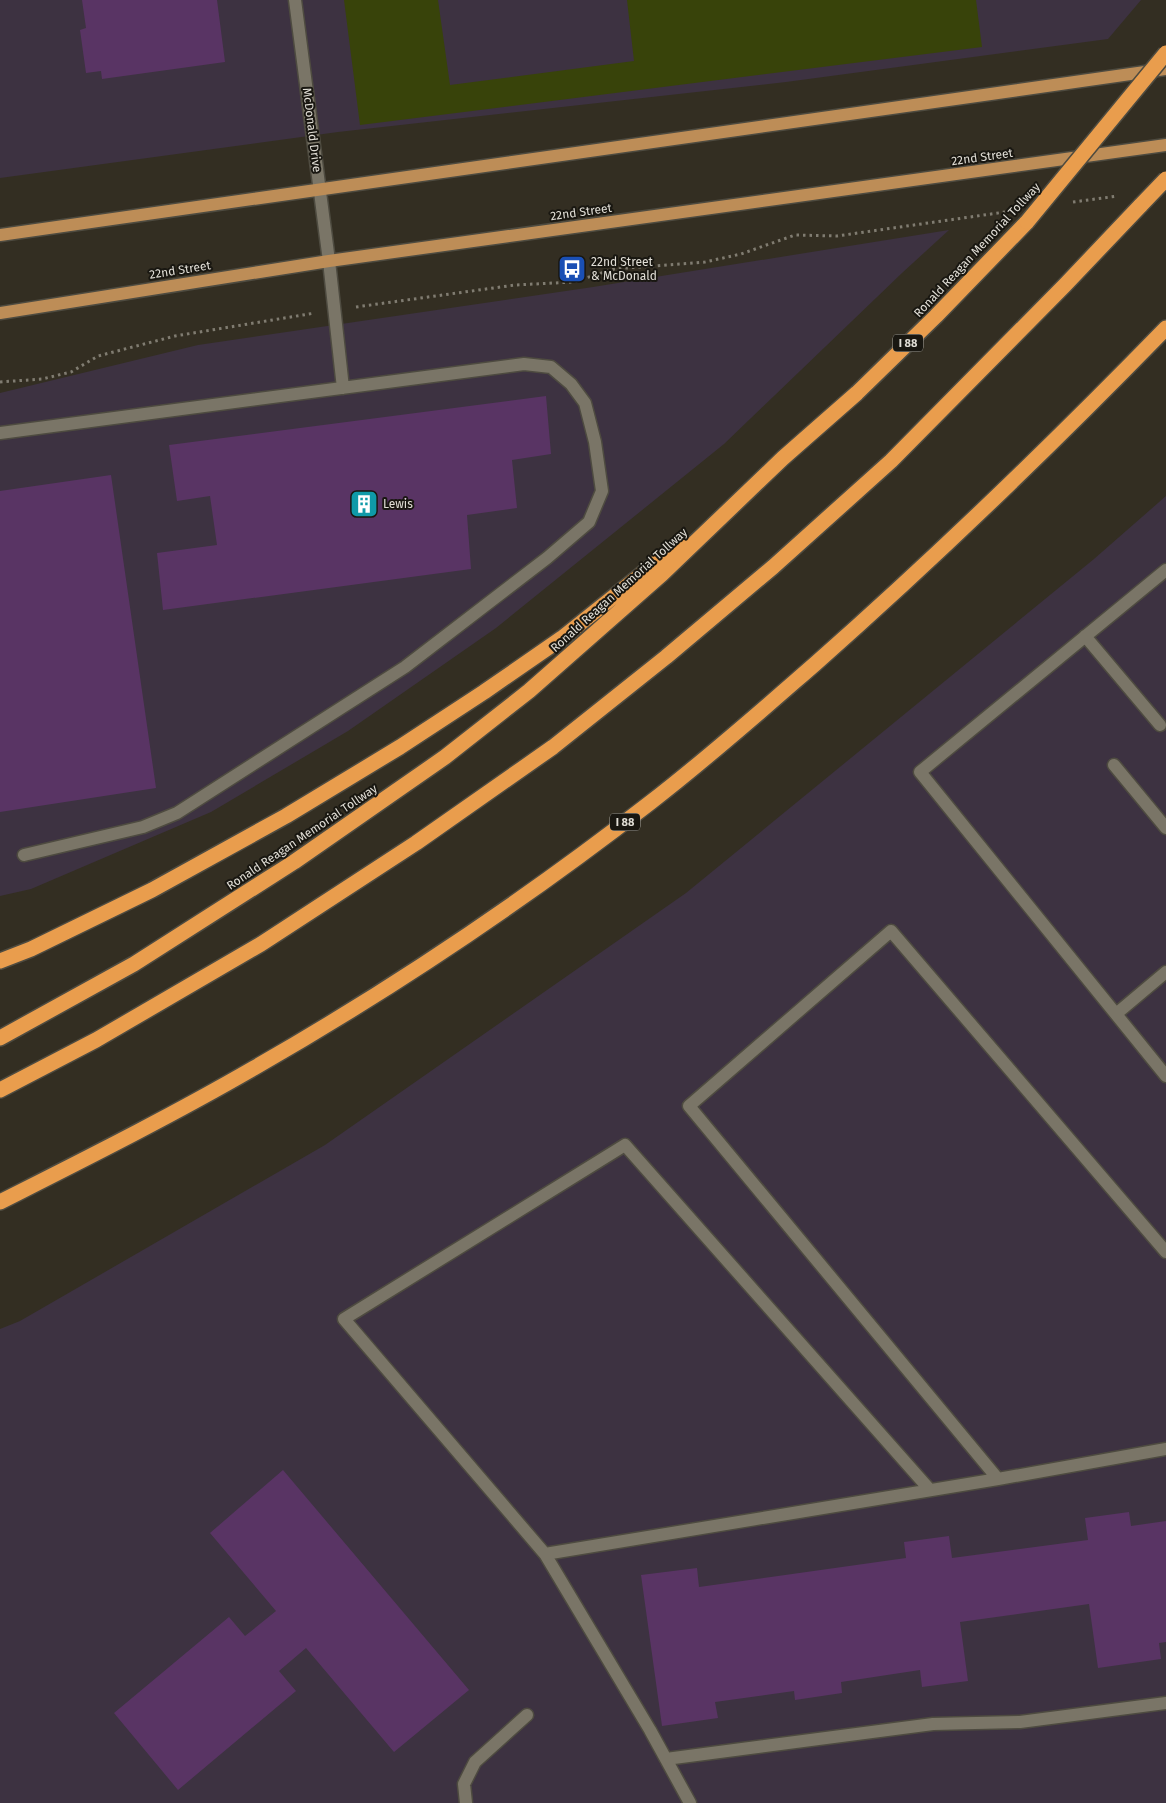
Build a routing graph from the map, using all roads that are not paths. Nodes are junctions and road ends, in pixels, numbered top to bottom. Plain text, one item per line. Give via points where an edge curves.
1 (295, 0) edge
2 (1166, 53) edge
3 (1166, 69) edge
4 (1166, 145) edge
5 (1166, 179) edge
6 (319, 190) junction
7 (0, 235) edge
8 (329, 261) junction
9 (0, 313) edge
10 (1166, 328) edge
11 (344, 388) junction
12 (0, 433) edge
13 (783, 458) junction
14 (1166, 570) edge
15 (1085, 636) junction
16 (1160, 725) dead end
17 (1114, 765) dead end
18 (1166, 828) edge
19 (24, 855) dead end
20 (0, 961) edge
21 (1166, 972) edge
22 (1116, 1014) junction
23 (0, 1038) edge
24 (1166, 1076) edge
25 (0, 1090) edge
26 (0, 1202) edge
27 (1166, 1252) edge
28 (1166, 1449) edge
29 (998, 1479) junction
30 (930, 1490) junction
31 (545, 1554) junction
32 (1166, 1703) edge
33 (527, 1714) dead end
34 (666, 1759) junction
35 (466, 1803) edge
36 (690, 1803) edge

1 - 6 street, McDonald Drive
2 - 13 highway, Ronald Reagan Memorial Tollway / I 88, bridge via 1027,222 857,393
3 - 6 main road
4 - 8 main road, 22nd Street
5 - 25 highway, bridge via 890,461 773,567 553,747 416,843 261,944 96,1040
6 - 7 main road
6 - 8 street, McDonald Drive
8 - 9 main road, 22nd Street
8 - 11 street, McDonald Drive
10 - 26 highway, I 88 via 980,514 862,622 762,711 572,861 374,996 261,1064 122,1141
11 - 12 street
11 - 19 street via 524,364 551,367 571,384 585,403 595,442 602,491 589,522 405,667 177,813 143,828
13 - 20 highway via 562,638 409,741 286,816 152,890
13 - 23 highway, Ronald Reagan Memorial Tollway / I 88 via 662,574 529,691 445,757 294,862 134,964
14 - 15 street
15 - 16 street
15 - 22 street via 920,772
17 - 18 street
21 - 22 street
22 - 24 street
27 - 29 street via 891,931 689,1106
28 - 29 street
29 - 30 street
30 - 31 street
30 - 31 street via 625,1145 344,1319
31 - 34 street
32 - 34 street via 1020,1722 932,1724
33 - 35 street via 475,1762 464,1784
34 - 36 street

